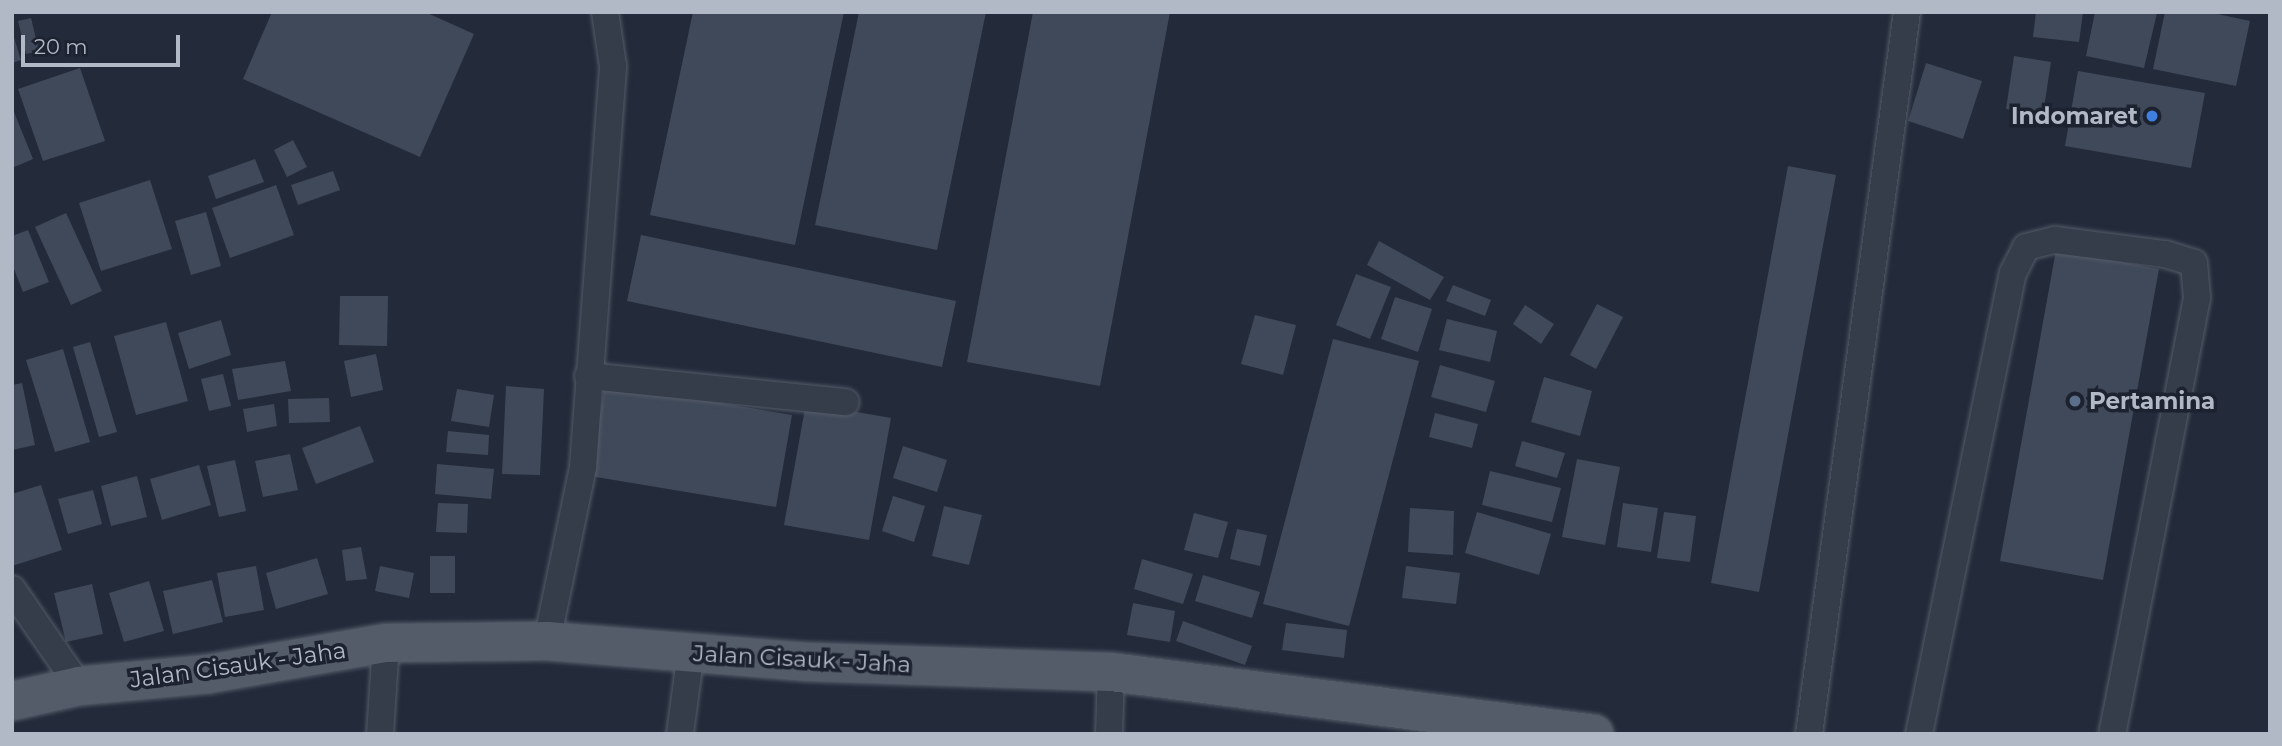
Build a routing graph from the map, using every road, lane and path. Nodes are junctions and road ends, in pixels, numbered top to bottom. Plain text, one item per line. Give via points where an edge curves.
1 (605, 12) edge
2 (1907, 12) edge
3 (588, 376) junction
4 (845, 402) dead end
5 (12, 589) edge
6 (547, 640) junction
7 (386, 643) junction
8 (691, 652) junction
9 (1111, 672) junction
10 (79, 687) junction
11 (12, 701) edge
12 (1551, 732) edge
13 (380, 734) edge
14 (680, 734) edge
15 (1109, 734) edge
16 (1594, 734) edge
17 (1809, 734) edge
18 (1919, 734) edge
19 (2112, 734) edge

1 - 3 lane via 613,66
2 - 17 lane
3 - 4 lane
3 - 6 lane via 583,467
5 - 10 lane
6 - 7 main road, Jalan Cisauk - Jaha
6 - 8 main road, Jalan Cisauk - Jaha
7 - 10 main road, Jalan Cisauk - Jaha via 208,674
7 - 13 lane
8 - 9 main road, Jalan Cisauk - Jaha via 809,662
8 - 14 lane
9 - 12 main road, Jalan Cisauk - Jaha
9 - 15 lane
10 - 11 main road, Jalan Cisauk - Jaha
12 - 16 main road, Jalan Cisauk - Jaha
18 - 19 lane via 2013,273 2026,247 2055,240 2165,254 2194,264 2197,298

